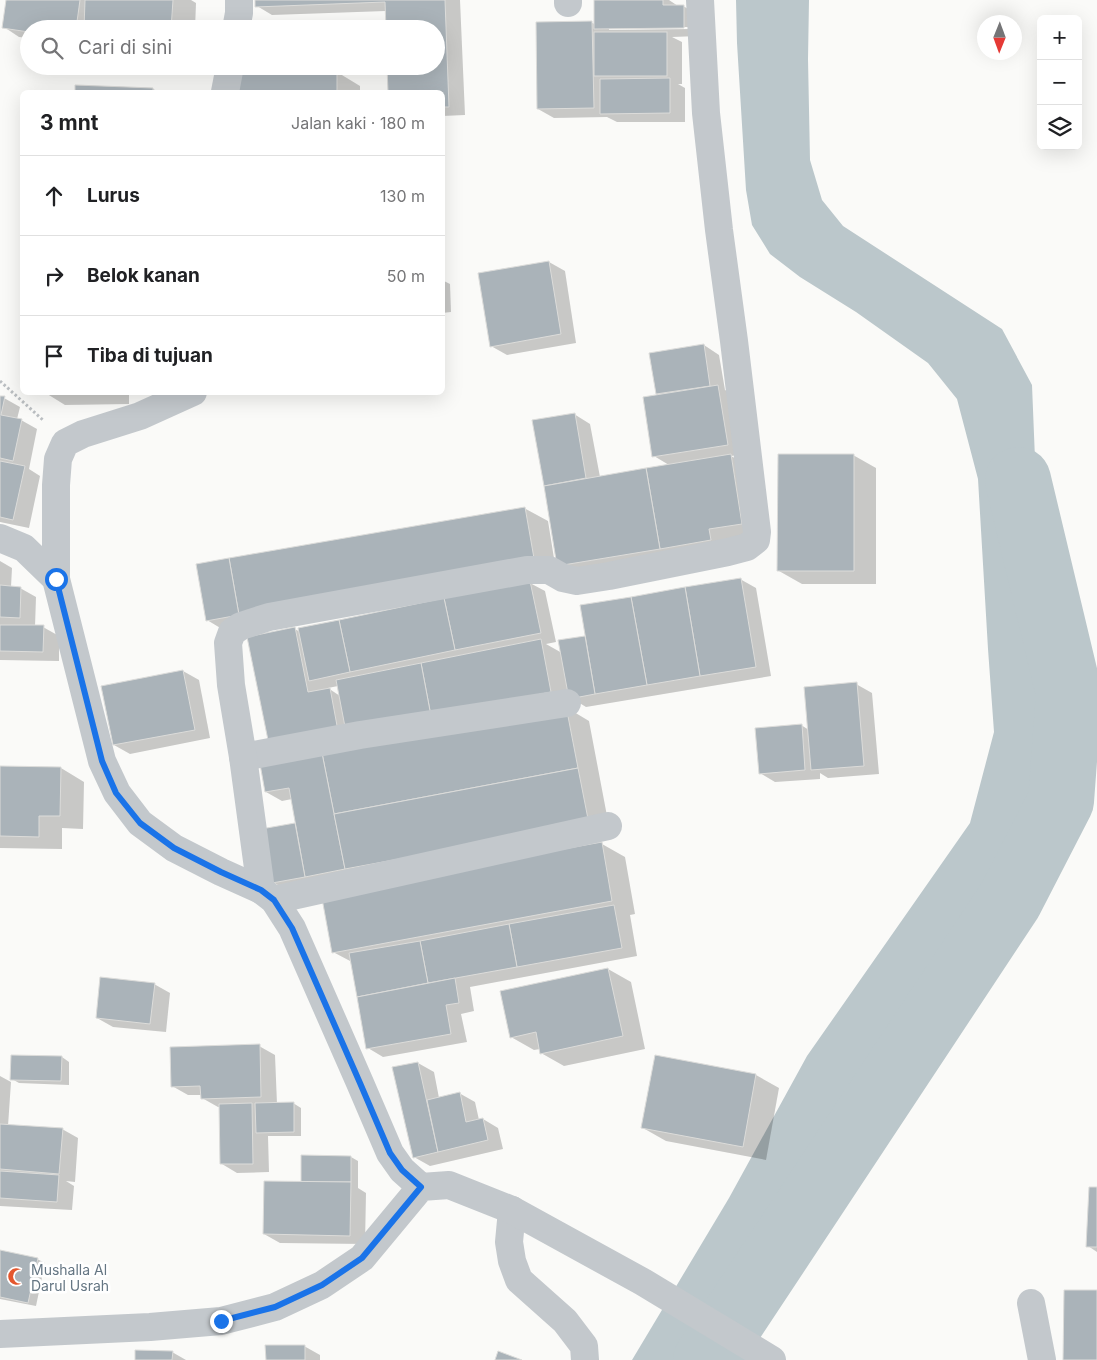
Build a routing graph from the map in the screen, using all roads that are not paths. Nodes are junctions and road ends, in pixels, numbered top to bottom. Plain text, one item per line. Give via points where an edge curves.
1 (239, 0) edge
2 (700, 0) edge
3 (238, 20) edge
4 (228, 75) edge
5 (225, 90) edge
6 (186, 395) edge
7 (0, 538) edge
8 (56, 579) junction
9 (567, 703) dead end
10 (244, 757) junction
11 (608, 826) dead end
12 (268, 895) junction
13 (421, 1187) junction
14 (512, 1210) junction
15 (1031, 1303) dead end
16 (0, 1334) edge
17 (585, 1360) edge
18 (772, 1360) edge
19 (1042, 1360) edge

1 - 3 street
2 - 10 street via 706,113 756,540 747,547 728,552 609,576 576,581 549,570 527,570 269,617 241,626 232,632 228,643 231,685
4 - 5 street
6 - 8 street via 65,443 58,459 56,485
7 - 8 street via 24,548
8 - 12 street via 102,761 116,793 140,823 174,848
9 - 10 street via 360,735
10 - 12 street
11 - 12 street
12 - 13 street via 292,928 390,1153 402,1170
13 - 14 street via 450,1185
13 - 16 street via 362,1258 322,1285 275,1307 221,1321
14 - 17 street via 509,1242 518,1280 565,1321 584,1346
14 - 18 street via 643,1282
15 - 19 street

